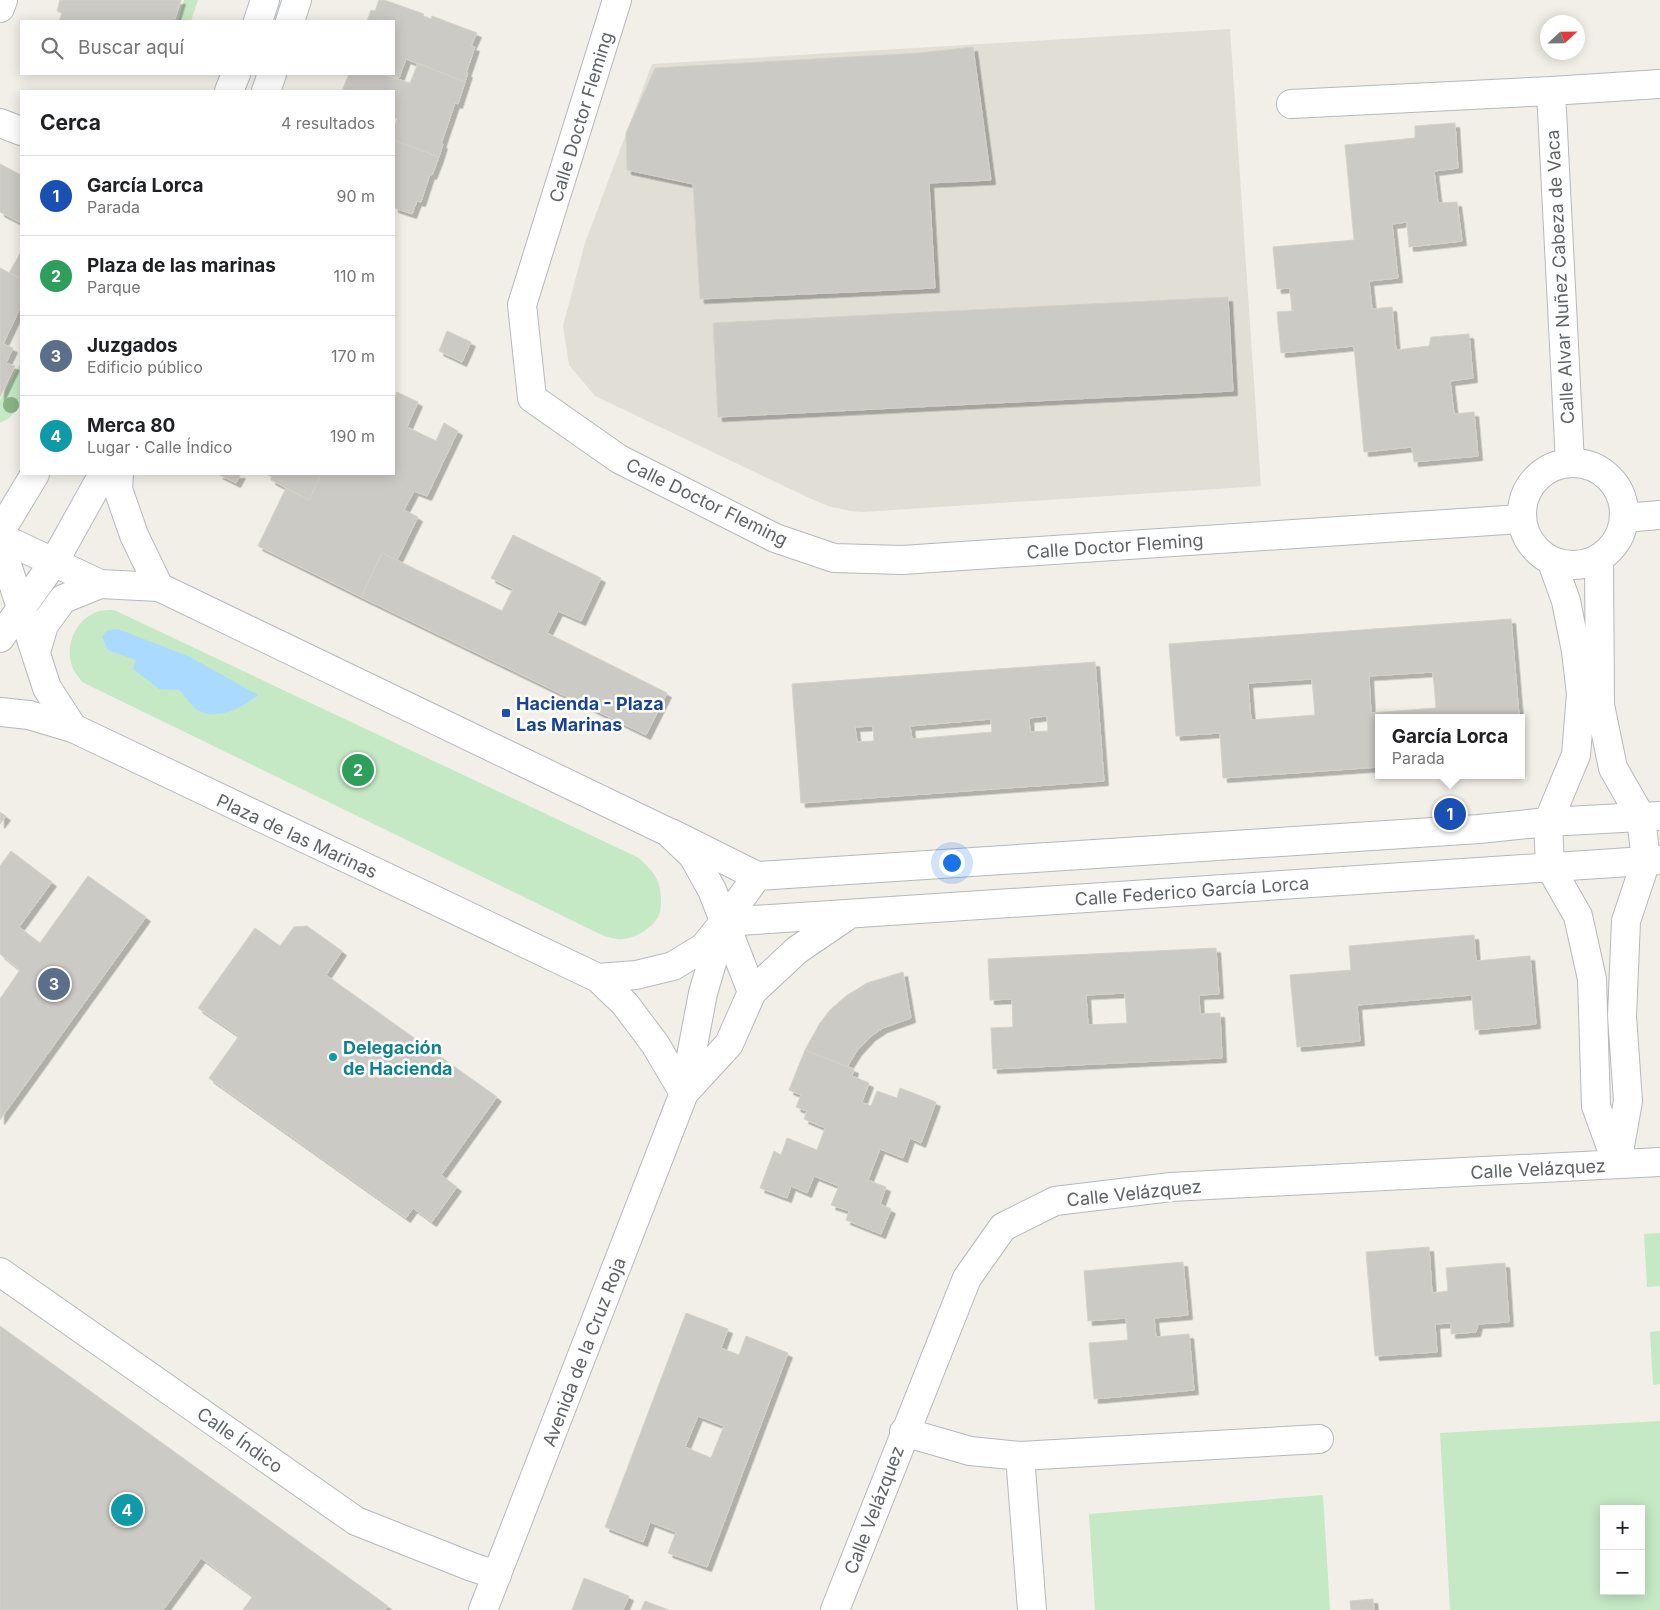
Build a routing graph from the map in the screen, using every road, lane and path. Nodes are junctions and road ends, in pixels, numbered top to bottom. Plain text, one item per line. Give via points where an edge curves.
1 (3, 0) edge
2 (265, 0) edge
3 (297, 0) edge
4 (617, 0) edge
5 (0, 8) edge
6 (258, 20) edge
7 (290, 20) edge
8 (236, 75) edge
9 (272, 75) edge
10 (1660, 84) edge
11 (229, 90) edge
12 (266, 90) edge
13 (1550, 91) junction
14 (1291, 104) dead end
15 (0, 123) edge
16 (20, 131) edge
17 (1570, 463) junction
18 (34, 475) edge
19 (102, 475) edge
20 (119, 475) edge
21 (1660, 515) edge
22 (1624, 518) junction
23 (1522, 519) junction
24 (0, 532) edge
25 (0, 537) edge
26 (0, 543) edge
27 (1599, 559) junction
28 (54, 562) junction
29 (1552, 562) junction
30 (100, 584) junction
31 (159, 586) junction
32 (21, 607) junction
33 (0, 638) edge
34 (36, 652) junction
35 (0, 712) edge
36 (73, 728) junction
37 (1651, 817) edge
38 (1548, 822) junction
39 (668, 832) junction
40 (1653, 861) edge
41 (1550, 867) junction
42 (757, 876) junction
43 (852, 913) junction
44 (724, 922) junction
45 (598, 978) junction
46 (752, 992) junction
47 (684, 1093) junction
48 (1660, 1162) edge
49 (1617, 1164) junction
50 (2, 1273) edge
51 (904, 1432) junction
52 (1319, 1439) dead end
53 (1020, 1456) junction
54 (497, 1575) junction
55 (483, 1610) edge
56 (835, 1610) edge
57 (1032, 1610) edge

1 - 5 street
2 - 6 street
3 - 7 street
4 - 23 street, Calle Doctor Fleming via 522,305 532,398 619,458 774,538 834,558 902,560
8 - 11 street
9 - 12 street
10 - 13 street
13 - 14 street
13 - 17 street, Calle Alvar Nuñez Cabeza de Vaca
15 - 16 street
17 - 22 street via 1587,465 1602,472 1622,500
17 - 23 street via 1552,467 1538,476 1527,490
18 - 24 street
19 - 28 street
20 - 31 street via 118,489 134,535
21 - 22 street
22 - 27 street via 1621,534
23 - 29 street via 1528,539 1538,553
25 - 28 street
26 - 32 street
27 - 29 street via 1584,565
27 - 37 street via 1600,706 1613,768
28 - 30 street
28 - 32 street
29 - 38 street via 1566,601 1581,694 1576,756
30 - 31 street
30 - 34 street via 63,599 44,625
31 - 39 street
32 - 33 street
32 - 34 street
34 - 36 street via 47,688
35 - 36 street, Plaza de las Marinas via 29,715
36 - 45 street, Plaza de las Marinas
37 - 38 street
37 - 40 street
38 - 41 street
38 - 42 street via 1459,831
39 - 42 street
39 - 44 street via 693,856 712,890
40 - 41 street, Calle Federico García Lorca
40 - 49 street via 1626,921 1622,1016 1628,1101
41 - 43 street, Calle Federico García Lorca
41 - 49 street via 1578,916 1592,979 1596,1106
42 - 44 street, Plaza de las Marinas
43 - 44 street, Calle Federico García Lorca
43 - 46 street via 798,950
44 - 45 street, Plaza de las Marinas via 704,947 673,966 636,975
44 - 46 street
44 - 47 street, Plaza de las Marinas via 703,994
45 - 47 street, Plaza de las Marinas via 625,1004 655,1044
46 - 47 street via 729,1044
47 - 54 street, Avenida de la Cruz Roja
48 - 49 street, Calle Velázquez
49 - 51 street, Calle Velázquez via 1171,1187 1055,1201 1003,1227 967,1278
50 - 54 street, Calle Índico via 356,1521
51 - 53 street via 970,1451
51 - 56 street, Calle Velázquez
52 - 53 street
53 - 57 street
54 - 55 street, Avenida de la Cruz Roja

